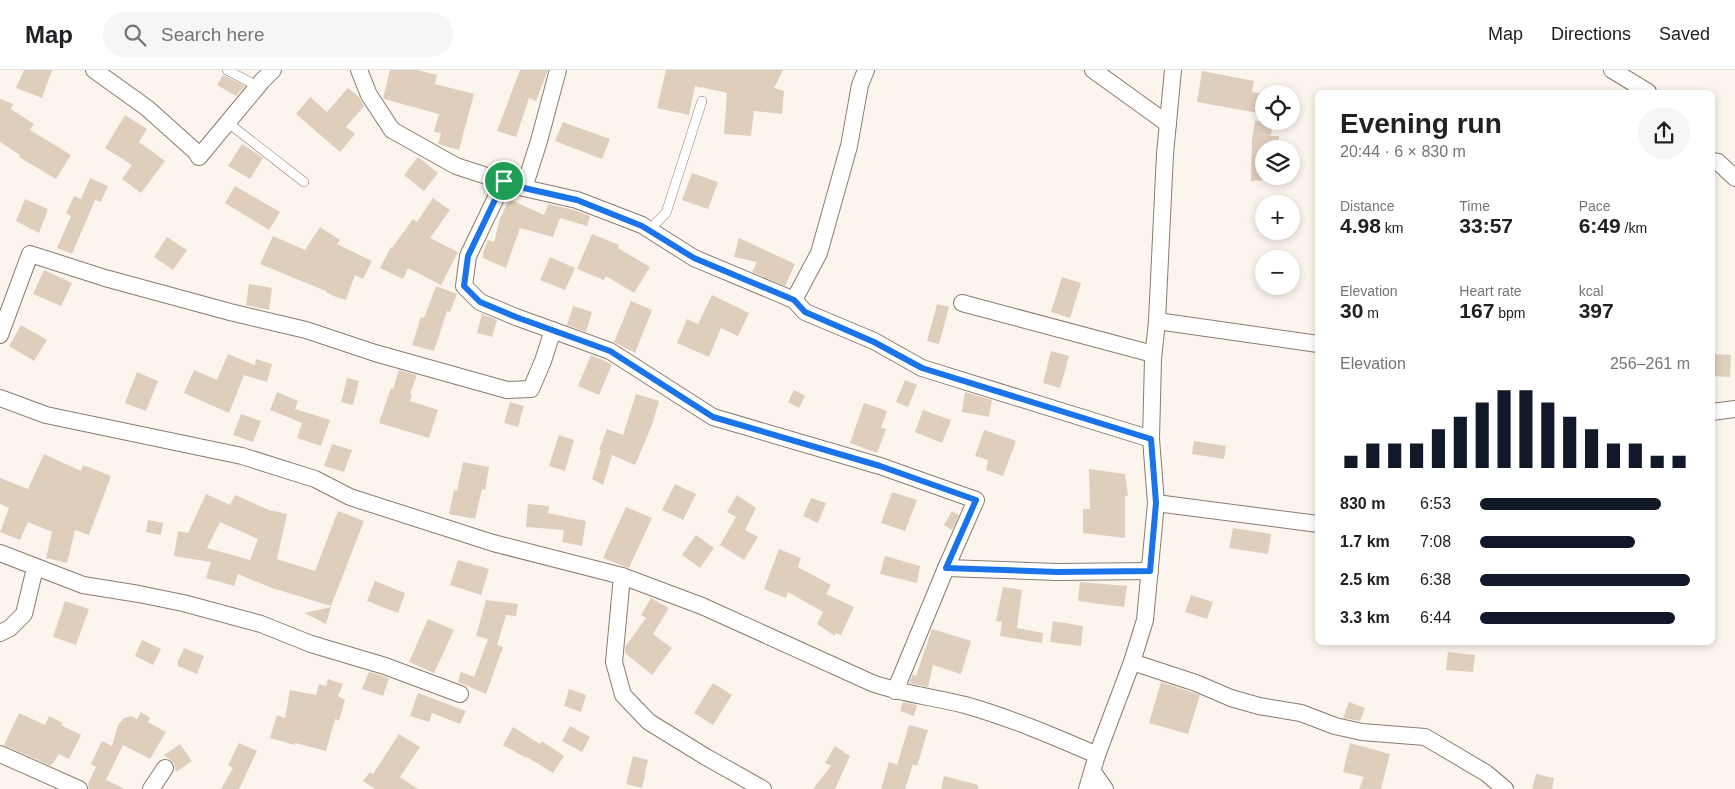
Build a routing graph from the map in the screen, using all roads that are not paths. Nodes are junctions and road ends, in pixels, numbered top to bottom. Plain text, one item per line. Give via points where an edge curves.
1 (94, 70) edge
2 (227, 70) edge
3 (273, 70) edge
4 (359, 70) edge
5 (558, 70) edge
6 (866, 70) edge
7 (1093, 70) edge
8 (1173, 70) edge
9 (1612, 70) edge
10 (258, 86) junction
11 (1645, 90) edge
12 (702, 101) dead end
13 (228, 122) junction
14 (1168, 124) junction
15 (1715, 162) edge
16 (1735, 178) edge
17 (504, 181) junction
18 (304, 182) dead end
19 (524, 188) junction
20 (649, 230) junction
21 (794, 300) junction
22 (962, 303) dead end
23 (1157, 321) junction
24 (553, 330) junction
25 (0, 335) edge
26 (1315, 344) edge
27 (1153, 354) junction
28 (0, 398) edge
29 (1735, 409) edge
30 (1715, 412) edge
31 (1151, 439) junction
32 (1156, 503) junction
33 (1315, 524) edge
34 (0, 553) edge
35 (35, 568) junction
36 (946, 568) junction
37 (1150, 571) junction
38 (622, 576) junction
39 (0, 633) edge
40 (1132, 662) junction
41 (895, 691) junction
42 (460, 694) dead end
43 (0, 754) edge
44 (1097, 754) junction
45 (165, 768) dead end
46 (1092, 772) junction
47 (80, 789) edge
48 (151, 789) edge
49 (763, 789) edge
50 (1087, 789) edge
51 (1105, 789) edge
52 (1505, 789) edge

1 - 13 street via 147,108 199,156
2 - 10 lane
3 - 10 street
4 - 17 street via 369,95 392,130 456,166
5 - 19 street
6 - 21 street via 819,253
7 - 14 street
8 - 14 street
9 - 11 street
10 - 13 street
12 - 20 lane via 666,212
13 - 18 lane
14 - 23 street
15 - 16 street
17 - 19 street
17 - 24 street via 468,256 464,286 480,302
19 - 20 street via 577,200
20 - 21 street via 694,258
21 - 31 street via 805,312 874,342 922,368
22 - 27 street
23 - 26 street
23 - 27 street
24 - 25 street via 531,389 507,390 306,330 220,310 30,254
24 - 36 street via 610,351 713,417 880,466 976,500
27 - 31 street
28 - 38 street via 46,415 242,456 315,480 350,497 493,543
29 - 30 street
31 - 32 street
32 - 33 street
32 - 37 street
34 - 35 street
35 - 39 street via 24,614
35 - 42 street via 83,585 183,603 261,624
36 - 37 street
36 - 41 street
37 - 40 street via 1145,620
38 - 41 street via 702,606
38 - 49 street via 614,662 623,695 649,722
40 - 44 street
40 - 52 street via 1231,698 1301,713 1335,726 1362,732 1425,737 1486,773
41 - 44 street via 964,705 1018,721
43 - 47 street
44 - 46 street
45 - 48 street
46 - 50 street
46 - 51 street

